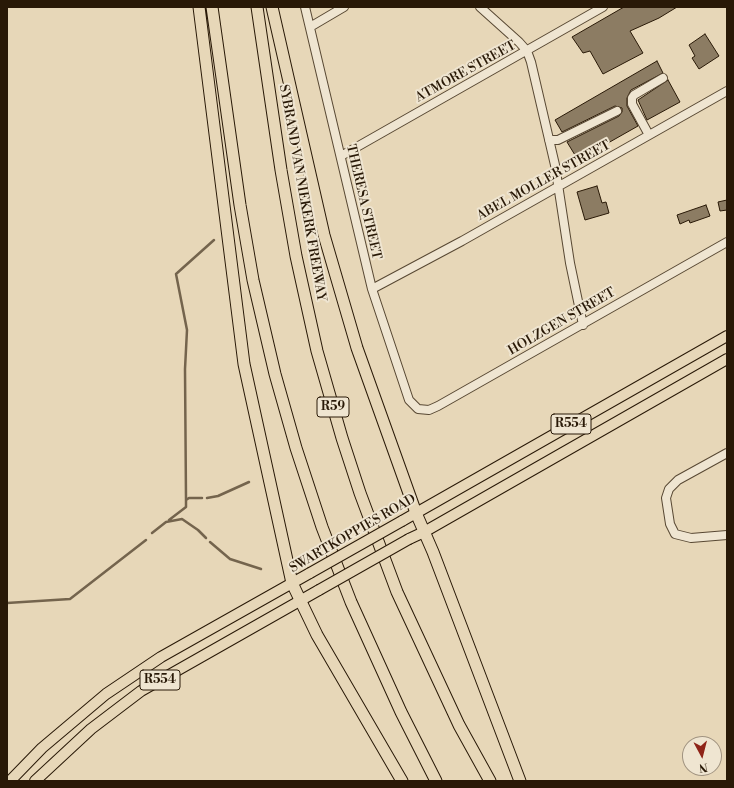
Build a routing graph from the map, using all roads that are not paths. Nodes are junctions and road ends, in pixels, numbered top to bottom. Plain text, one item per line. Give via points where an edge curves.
1 (199, 7) edge
2 (212, 7) edge
3 (257, 7) edge
4 (272, 7) edge
5 (305, 7) edge
6 (344, 7) edge
7 (480, 7) edge
8 (603, 7) edge
9 (310, 27) junction
10 (527, 51) junction
11 (663, 78) dead end
12 (727, 91) edge
13 (617, 111) dead end
14 (649, 135) junction
15 (549, 140) junction
16 (340, 156) junction
17 (558, 186) junction
18 (727, 242) edge
19 (372, 289) junction
20 (583, 325) junction
21 (727, 336) edge
22 (727, 359) edge
23 (409, 400) joint
24 (727, 453) edge
25 (416, 513) junction
26 (424, 532) junction
27 (727, 535) edge
28 (292, 583) junction
29 (300, 600) junction
30 (10, 781) edge
31 (35, 781) edge
32 (402, 781) edge
33 (436, 781) edge
34 (490, 781) edge
35 (520, 781) edge

1 - 28 highway via 244,364
2 - 33 highway via 252,275 294,441 322,527 351,602 400,712
3 - 34 highway, SYBRAND VAN NIEKERK FREEWAY / R59 via 296,256 342,438 397,592 456,719
4 - 25 highway via 319,215 343,302
5 - 9 street, THERESA STREET
6 - 9 street
7 - 10 street
8 - 10 street, ATMORE STREET
9 - 16 street, THERESA STREET
10 - 15 street
10 - 16 street, ATMORE STREET
11 - 14 street via 632,98 632,104
12 - 14 street, ABEL MOLLER STREET
13 - 15 street via 558,140
14 - 17 street, ABEL MOLLER STREET
15 - 17 street
16 - 19 street, THERESA STREET
17 - 19 street, ABEL MOLLER STREET
17 - 20 street
18 - 20 street, HOLZGEN STREET
19 - 23 street, THERESA STREET
20 - 23 street, HOLZGEN STREET via 429,410 418,409
21 - 25 main road, SWARTKOPPIES ROAD / R554
22 - 26 main road, R554
24 - 27 street via 674,482 667,493 666,508 671,530 675,534 691,538
25 - 26 highway
25 - 28 main road, SWARTKOPPIES ROAD / R554, bridge
26 - 29 main road, R554, bridge
26 - 35 highway
28 - 29 highway
28 - 30 main road, SWARTKOPPIES ROAD / R554 via 161,658 106,694 48,743
29 - 31 main road, R554 via 141,691 91,729
29 - 32 highway via 317,635

